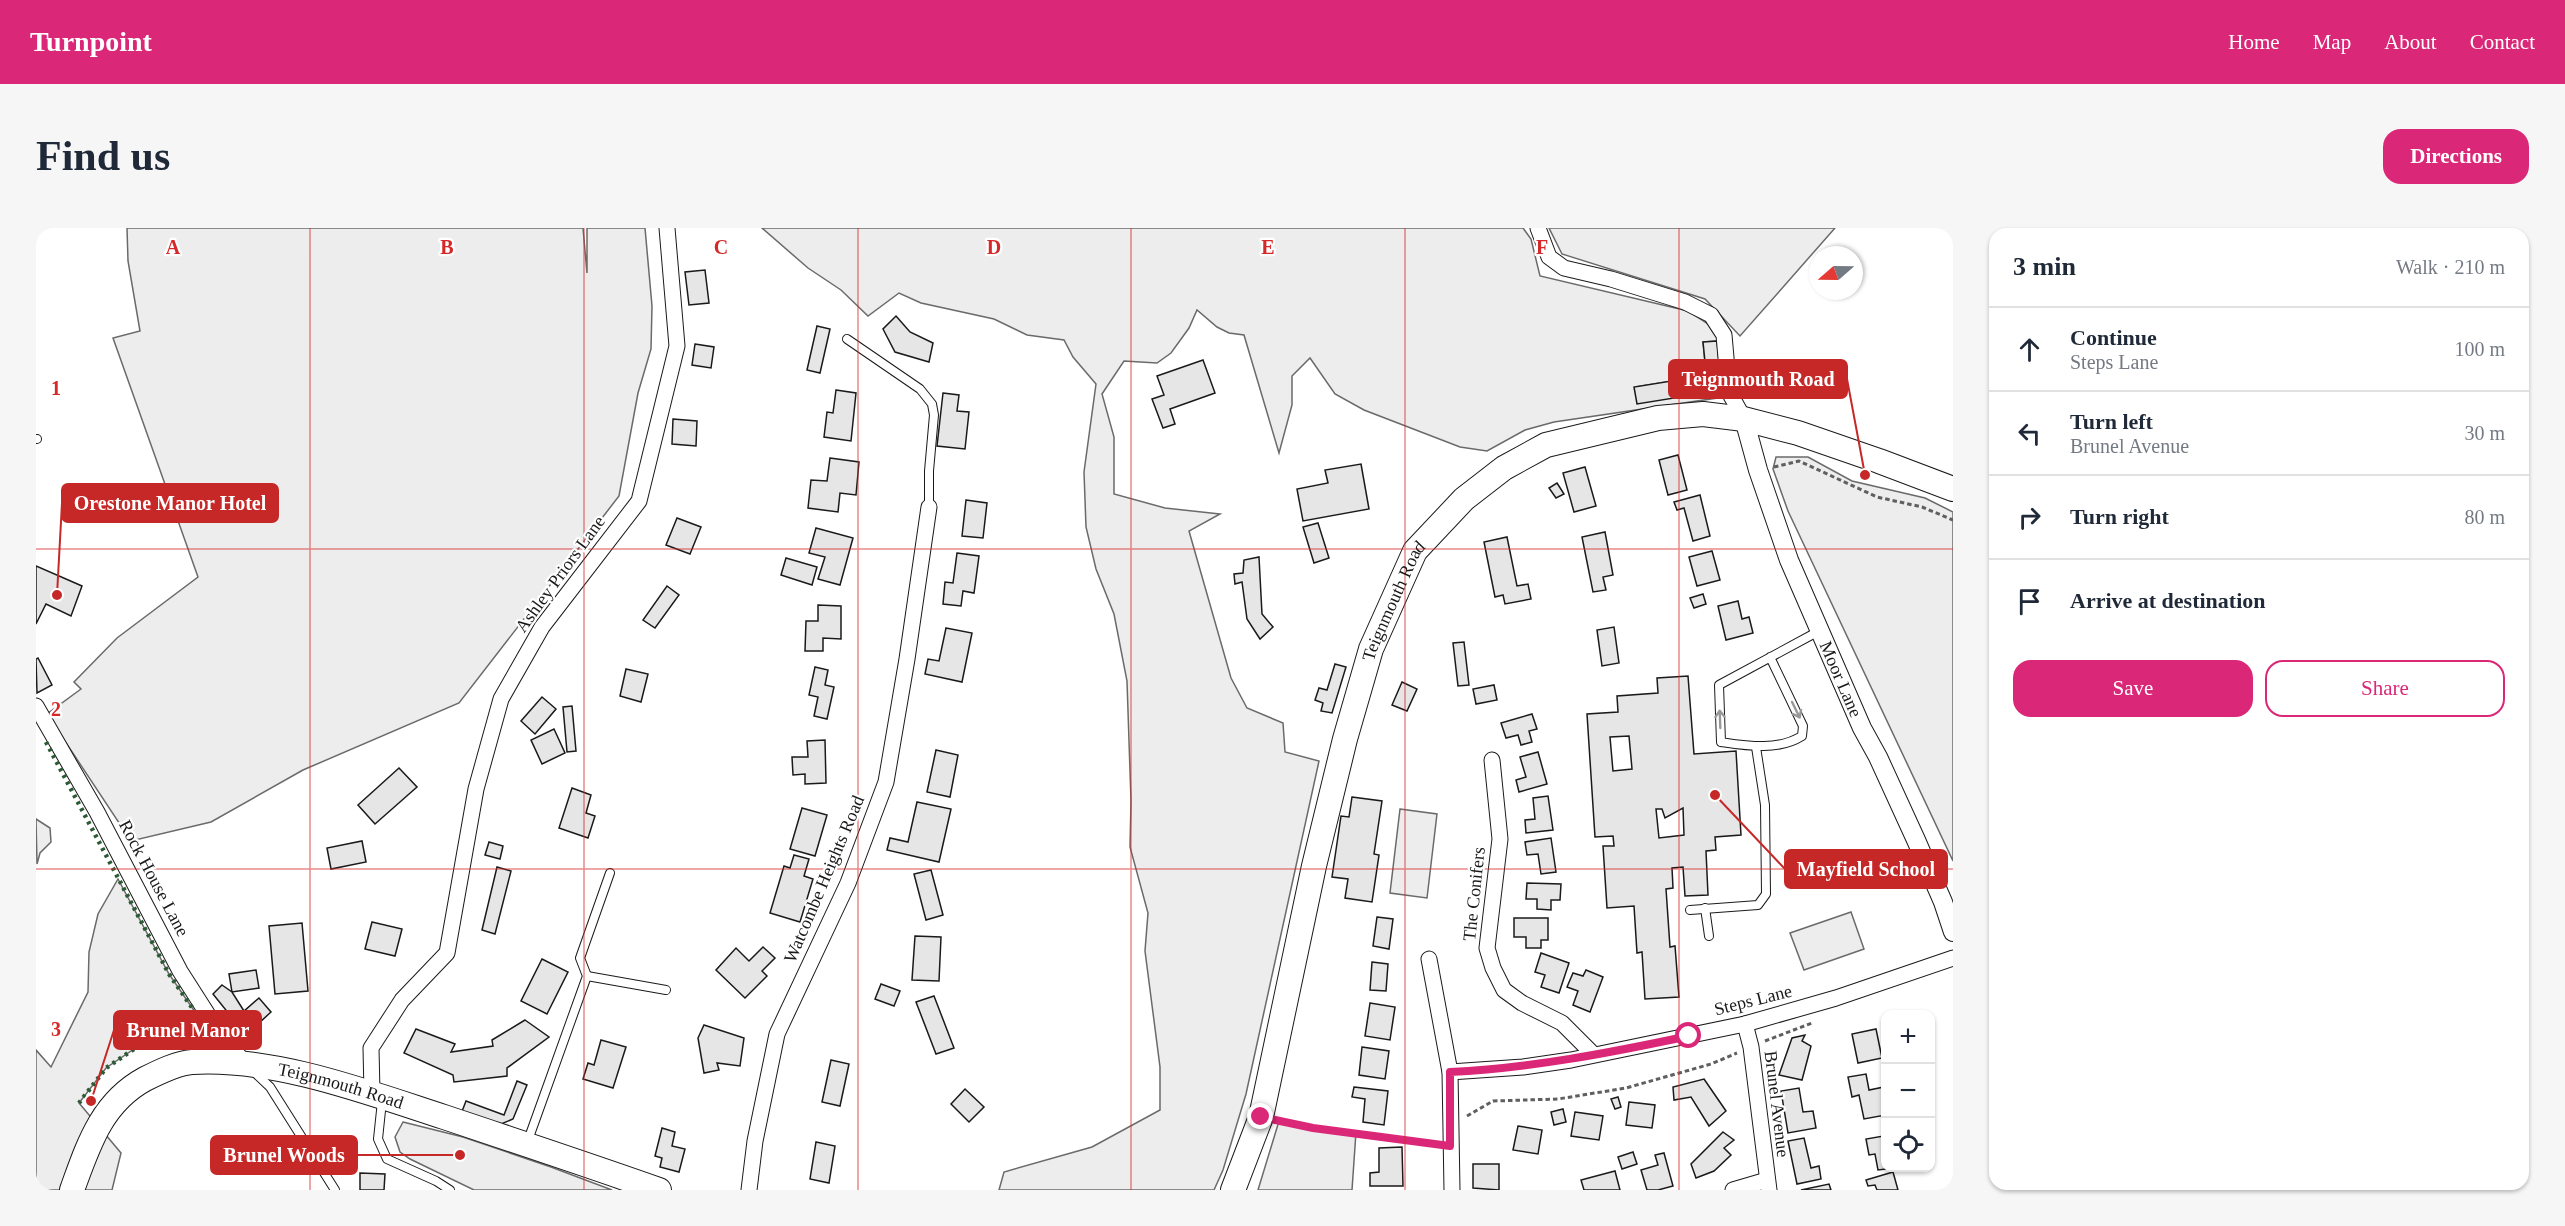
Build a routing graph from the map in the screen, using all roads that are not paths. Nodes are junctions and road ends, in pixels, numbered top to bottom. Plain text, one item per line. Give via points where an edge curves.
1 (667, 228) edge
2 (1538, 228) edge
3 (847, 339) dead end
4 (1744, 419) junction
5 (1953, 489) edge
6 (929, 507) joint
7 (1820, 630) junction
8 (1770, 657) junction
9 (36, 706) edge
10 (1756, 747) junction
11 (1492, 760) dead end
12 (610, 873) dead end
13 (1705, 909) junction
14 (1690, 910) dead end
15 (1953, 932) edge
16 (1709, 936) dead end
17 (1953, 958) edge
18 (1429, 960) dead end
19 (587, 976) junction
20 (666, 990) dead end
21 (1744, 1024) junction
22 (1593, 1054) junction
23 (245, 1064) junction
24 (1450, 1072) junction
25 (377, 1095) junction
26 (526, 1144) junction
27 (1768, 1185) edge
28 (72, 1190) edge
29 (335, 1190) edge
30 (450, 1190) edge
31 (659, 1190) edge
32 (749, 1190) edge
33 (1233, 1190) edge
34 (1452, 1190) edge
35 (1733, 1190) edge

1 - 25 street, Ashley Priors Lane via 677,346 639,501 542,627 501,699 476,789 447,953 402,1000 371,1048
2 - 4 street via 1549,257 1564,268 1685,302 1711,315 1724,335 1729,392
3 - 6 lane via 920,389 932,404
4 - 5 main road, Teignmouth Road via 1880,460
4 - 7 street, Moor Lane via 1789,560
4 - 33 main road, Teignmouth Road via 1703,414 1658,418 1546,445 1504,468 1464,499 1415,551 1371,649 1345,739 1261,1117
6 - 32 street, Watcombe Heights Road via 886,782 848,883 777,1034
7 - 8 lane
7 - 15 street, Moor Lane via 1916,840
8 -> 10 lane via 1803,726 1802,736 1792,742
10 -> 8 lane via 1721,742 1719,685
9 - 23 street, Rock House Lane via 180,971
10 - 13 lane via 1765,805 1766,894 1758,905
11 - 22 street, The Conifers via 1500,838 1487,948 1493,968 1504,990 1562,1023
12 - 19 lane via 580,958
13 - 14 lane
13 - 16 lane
17 - 21 street, Steps Lane
18 - 24 street
19 - 20 lane
19 - 26 lane
21 - 22 street, Steps Lane
21 - 27 street, Brunel Avenue via 1751,1047
22 - 24 street, Steps Lane via 1523,1067
23 - 25 main road, Teignmouth Road
23 - 28 main road, Teignmouth Road via 189,1062 136,1085 107,1111 92,1135
23 - 29 lane via 270,1087
24 - 34 street
25 - 26 main road, Teignmouth Road
25 - 30 lane via 378,1139 387,1159
26 - 31 main road, Teignmouth Road
27 - 35 street

